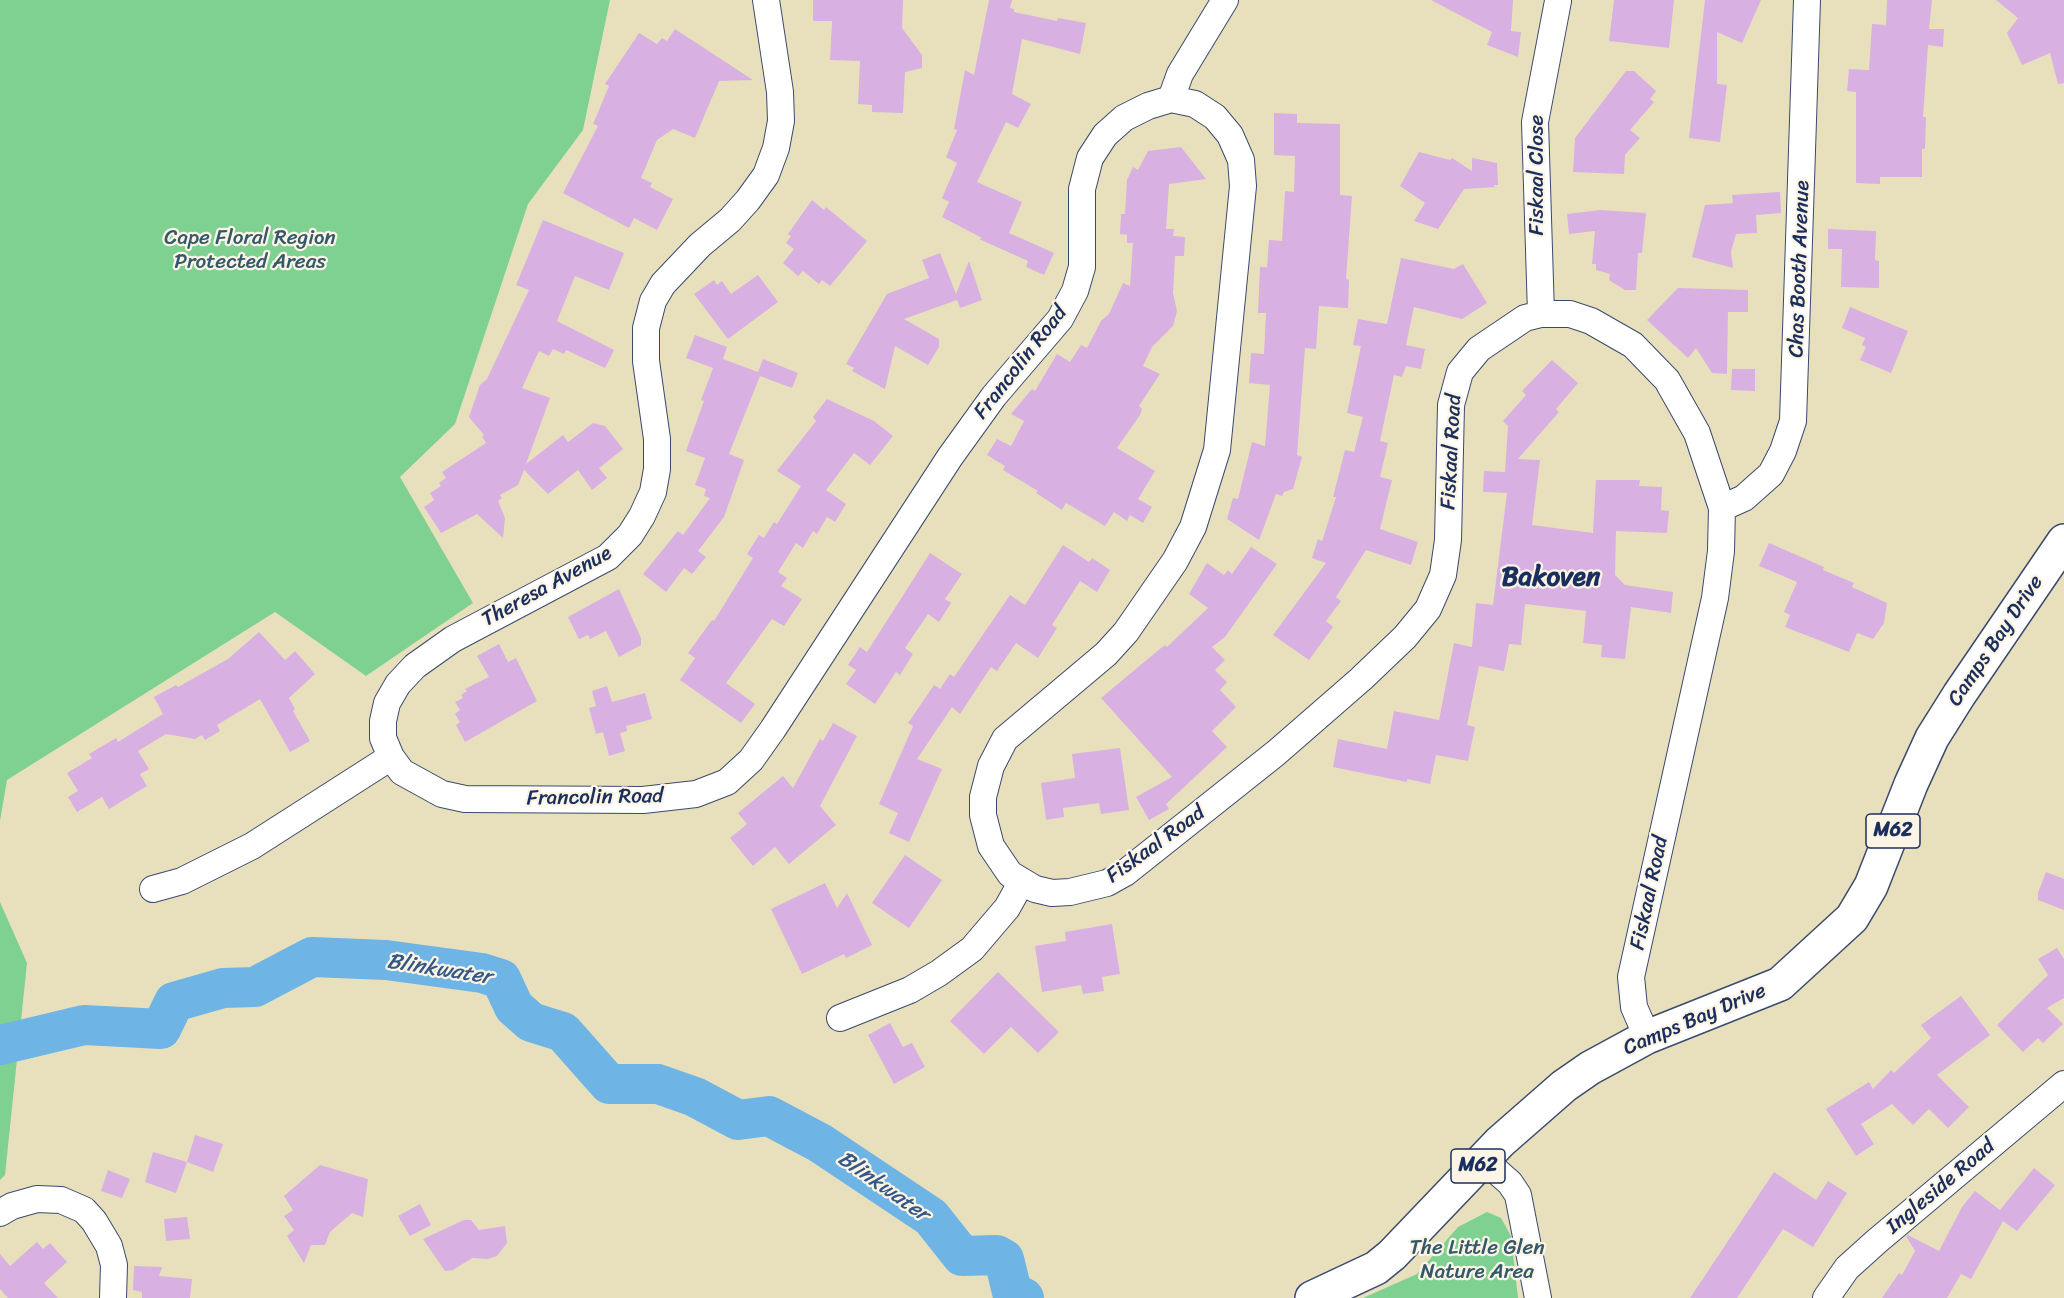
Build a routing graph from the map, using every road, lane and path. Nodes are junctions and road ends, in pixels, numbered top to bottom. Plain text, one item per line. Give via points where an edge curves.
1 (766, 0) edge
2 (1225, 0) edge
3 (1808, 0) edge
4 (1558, 1) edge
5 (1171, 99) junction
6 (1540, 314) junction
7 (1722, 508) junction
8 (2064, 541) edge
9 (390, 757) junction
10 (1021, 883) junction
11 (153, 889) dead end
12 (840, 1018) dead end
13 (1647, 1037) junction
14 (2064, 1084) edge
15 (1484, 1160) junction
16 (0, 1213) edge
17 (113, 1298) edge
18 (1312, 1298) edge
19 (1538, 1298) edge
20 (1826, 1298) edge

1 - 9 street, Theresa Avenue via 780,92 781,122 776,148 766,175 748,200 700,245 652,301 646,328 646,361 657,439 657,469 653,492 642,516 608,557 453,639 415,666 387,703 383,738
2 - 5 street via 1180,74
3 - 7 street, Chas Booth Avenue via 1793,421 1784,451 1771,474 1744,498
4 - 6 street, Fiskaal Close via 1535,122
5 - 9 street, Francolin Road via 1148,105 1124,118 1090,158 1082,189 1082,267 1060,319 962,439 773,729 751,760 727,782 696,794 643,801 465,798 442,794 423,784 402,772
5 - 10 street via 1196,104 1215,117 1230,135 1241,159 1241,223 1217,450 1193,527 1175,561 1126,632 1106,654 1005,739 991,766 983,797 986,831 999,861
6 - 7 street, Fiskaal Road via 1570,314 1591,321 1633,345 1651,362 1682,401
6 - 10 street, Fiskaal Road via 1507,328 1479,349 1460,372 1451,405 1448,540 1443,574 1428,609 1405,637 1295,737 1125,873 1107,883 1070,892 1052,893
7 - 13 street, Fiskaal Road via 1715,598 1631,977 1635,1008
8 - 13 main road, Camps Bay Drive / M62 via 1932,738 1871,886 1852,918 1780,984
9 - 11 street via 252,846 182,881
10 - 12 street via 1007,908 972,949 939,974
13 - 15 main road, Camps Bay Drive / M62 via 1564,1086
14 - 20 street, Ingleside Road via 1877,1241 1847,1268
15 - 18 main road, Camps Bay Drive / M62 via 1376,1268
15 - 19 street via 1518,1195
16 - 17 street via 37,1199 61,1200 84,1210 109,1246 114,1265

